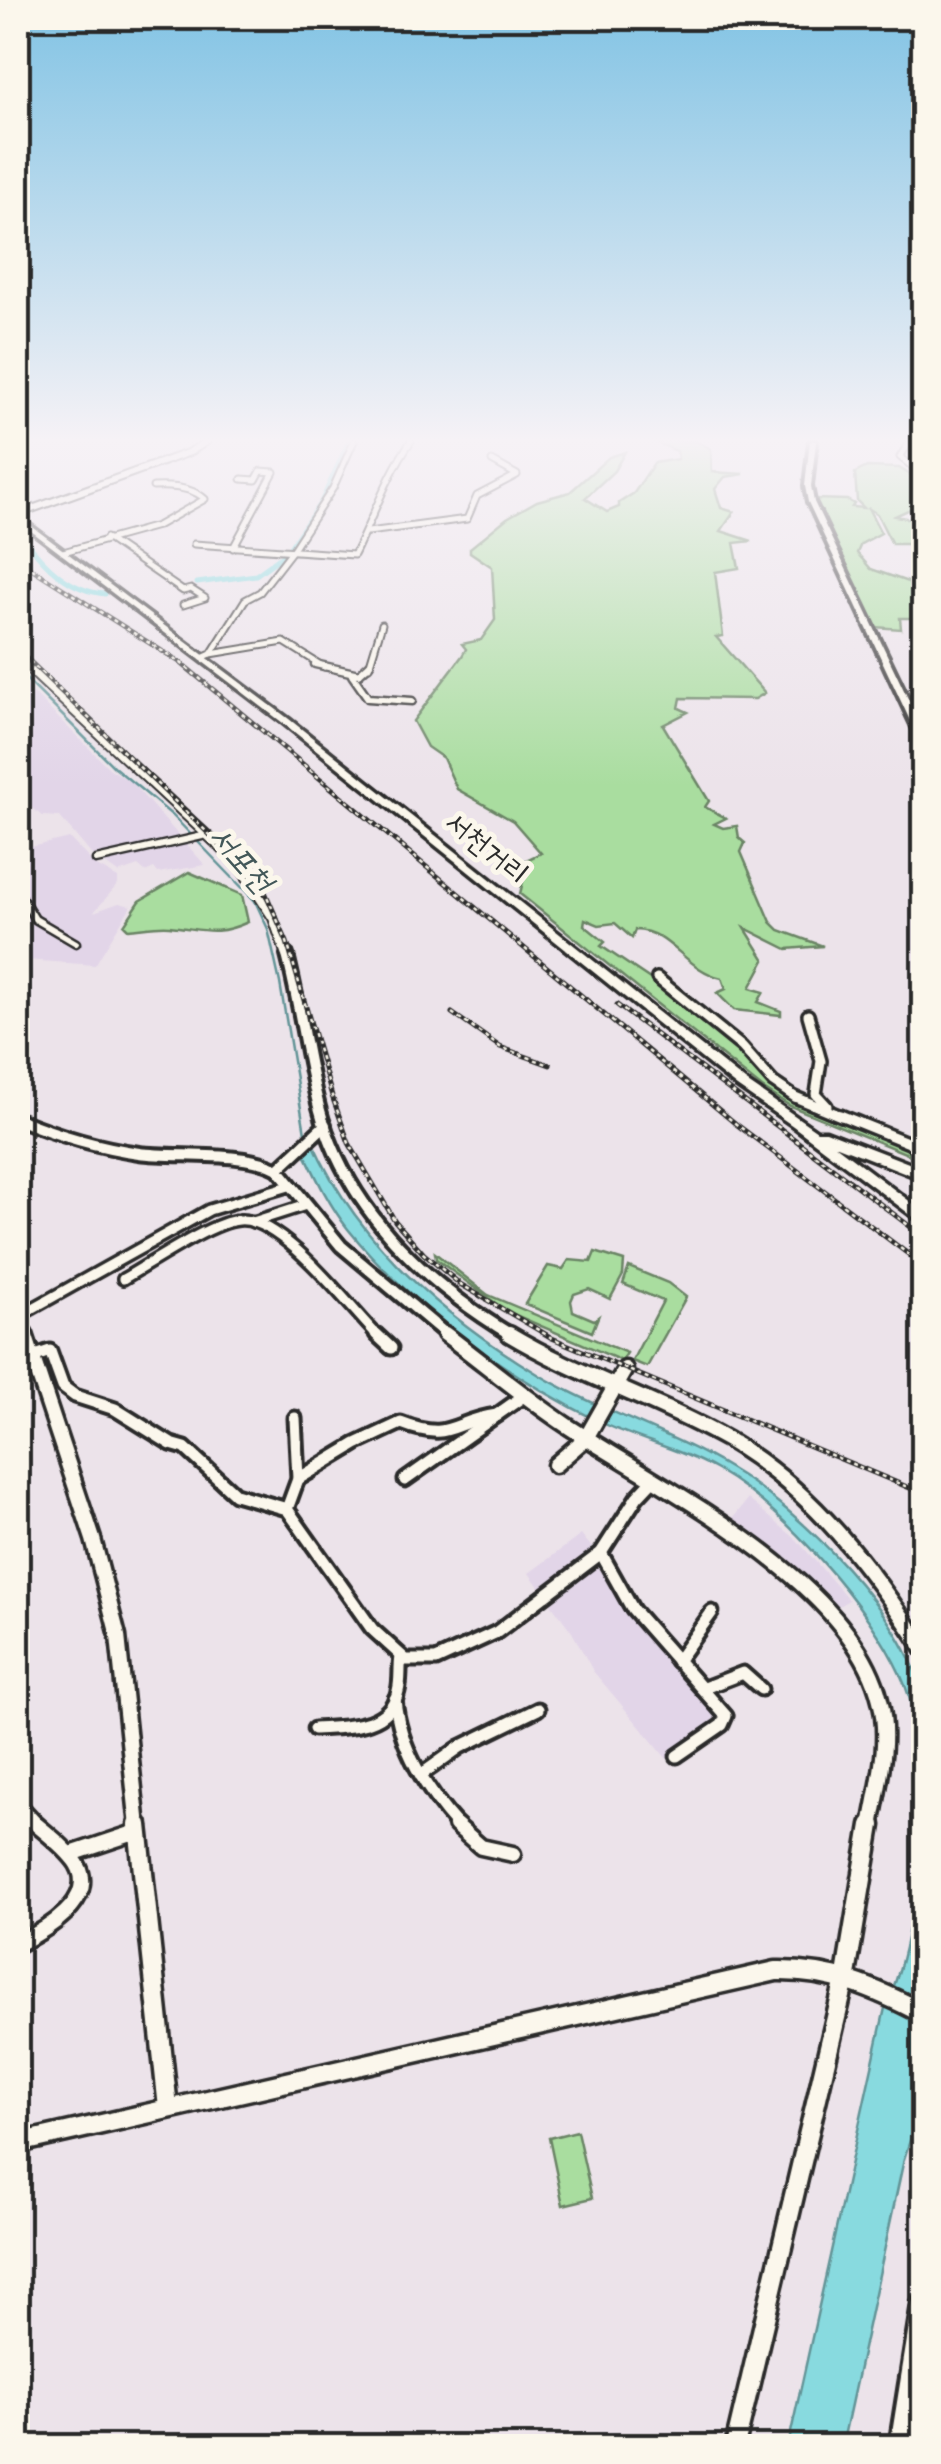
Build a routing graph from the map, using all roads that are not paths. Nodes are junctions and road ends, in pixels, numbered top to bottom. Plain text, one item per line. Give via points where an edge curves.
1 (68, 556) edge
2 (132, 556) edge
3 (288, 556) edge
4 (836, 556) edge
5 (183, 605) dead end
6 (382, 624) dead end
7 (206, 656) junction
8 (18, 658) edge
9 (352, 675) junction
10 (412, 701) dead end
11 (924, 742) edge
12 (198, 839) junction
13 (96, 860) dead end
14 (18, 892) edge
15 (76, 942) dead end
16 (656, 978) dead end
17 (808, 1016) dead end
18 (841, 1116) junction
19 (18, 1119) edge
20 (798, 1123) junction
21 (321, 1129) junction
22 (924, 1149) edge
23 (278, 1168) junction
24 (924, 1175) edge
25 (289, 1186) junction
26 (306, 1205) junction
27 (924, 1220) edge
28 (253, 1222) junction
29 (123, 1279) dead end
30 (18, 1315) edge
31 (391, 1348) dead end
32 (24, 1360) edge
33 (625, 1369) dead end
34 (615, 1387) junction
35 (525, 1395) junction
36 (496, 1415) junction
37 (295, 1418) dead end
38 (590, 1432) junction
39 (555, 1466) dead end
40 (298, 1480) junction
41 (405, 1480) dead end
42 (653, 1480) junction
43 (288, 1509) junction
44 (601, 1553) junction
45 (712, 1612) dead end
46 (924, 1650) edge
47 (401, 1657) junction
48 (676, 1661) junction
49 (704, 1688) junction
50 (761, 1690) dead end
51 (395, 1699) junction
52 (538, 1709) dead end
53 (314, 1729) dead end
54 (677, 1756) dead end
55 (422, 1774) junction
56 (18, 1803) edge
57 (29, 1819) junction
58 (140, 1831) junction
59 (18, 1833) edge
60 (71, 1854) junction
61 (514, 1854) dead end
62 (18, 1944) edge
63 (846, 1975) junction
64 (924, 2014) edge
65 (168, 2108) junction
66 (18, 2143) edge
67 (924, 2302) edge
68 (916, 2394) edge
69 (735, 2446) edge
70 (901, 2446) edge

1 - 7 main road, 서천거리
2 - 5 street via 205,598
3 - 7 street via 260,592 245,600
4 - 11 main road
6 - 9 street via 370,668
7 - 9 street via 284,642 316,665
7 - 20 main road, 서천거리
8 - 12 street
9 - 10 street via 368,698
12 - 13 street
12 - 21 street via 248,875 272,912 298,998
14 - 15 street via 35,920
16 - 18 street via 742,1047 773,1082
17 - 18 street via 821,1061 816,1094
18 - 22 street
19 - 23 street via 135,1155 264,1161
20 - 24 main road
20 - 27 main road, 서천거리
21 - 23 street
21 - 34 street via 356,1191 420,1266 516,1336
23 - 25 street
25 - 26 street
25 - 30 street via 209,1210
26 - 28 street
26 - 35 street via 373,1277
28 - 29 street via 221,1225
28 - 31 street via 308,1264
30 - 32 street
32 - 43 street via 50,1351 63,1387 74,1396 115,1409 185,1448 235,1494
32 - 58 street via 93,1539 118,1636
33 - 34 street
34 - 38 street
34 - 46 street via 726,1438 778,1474 832,1526
35 - 36 street
35 - 38 street
36 - 40 street via 446,1434 418,1433 401,1424
36 - 41 street
37 - 40 street
38 - 39 street
38 - 42 street
40 - 43 street
42 - 44 street
42 - 63 street via 823,1602 846,1629 880,1697 886,1739
43 - 47 street via 372,1629
44 - 47 street via 497,1632 436,1660
44 - 48 street via 632,1610
45 - 48 street
47 - 51 street
48 - 49 street
49 - 50 street via 743,1673
49 - 54 street via 726,1716
51 - 53 street via 371,1723
51 - 55 street via 396,1724
52 - 55 street
55 - 61 street via 477,1845
56 - 57 street
57 - 59 street
57 - 60 street
58 - 60 street
58 - 65 street
60 - 62 street via 80,1875 76,1903
63 - 64 street
63 - 65 street via 776,1972
63 - 69 street
65 - 66 street
67 - 68 main road
68 - 70 main road

